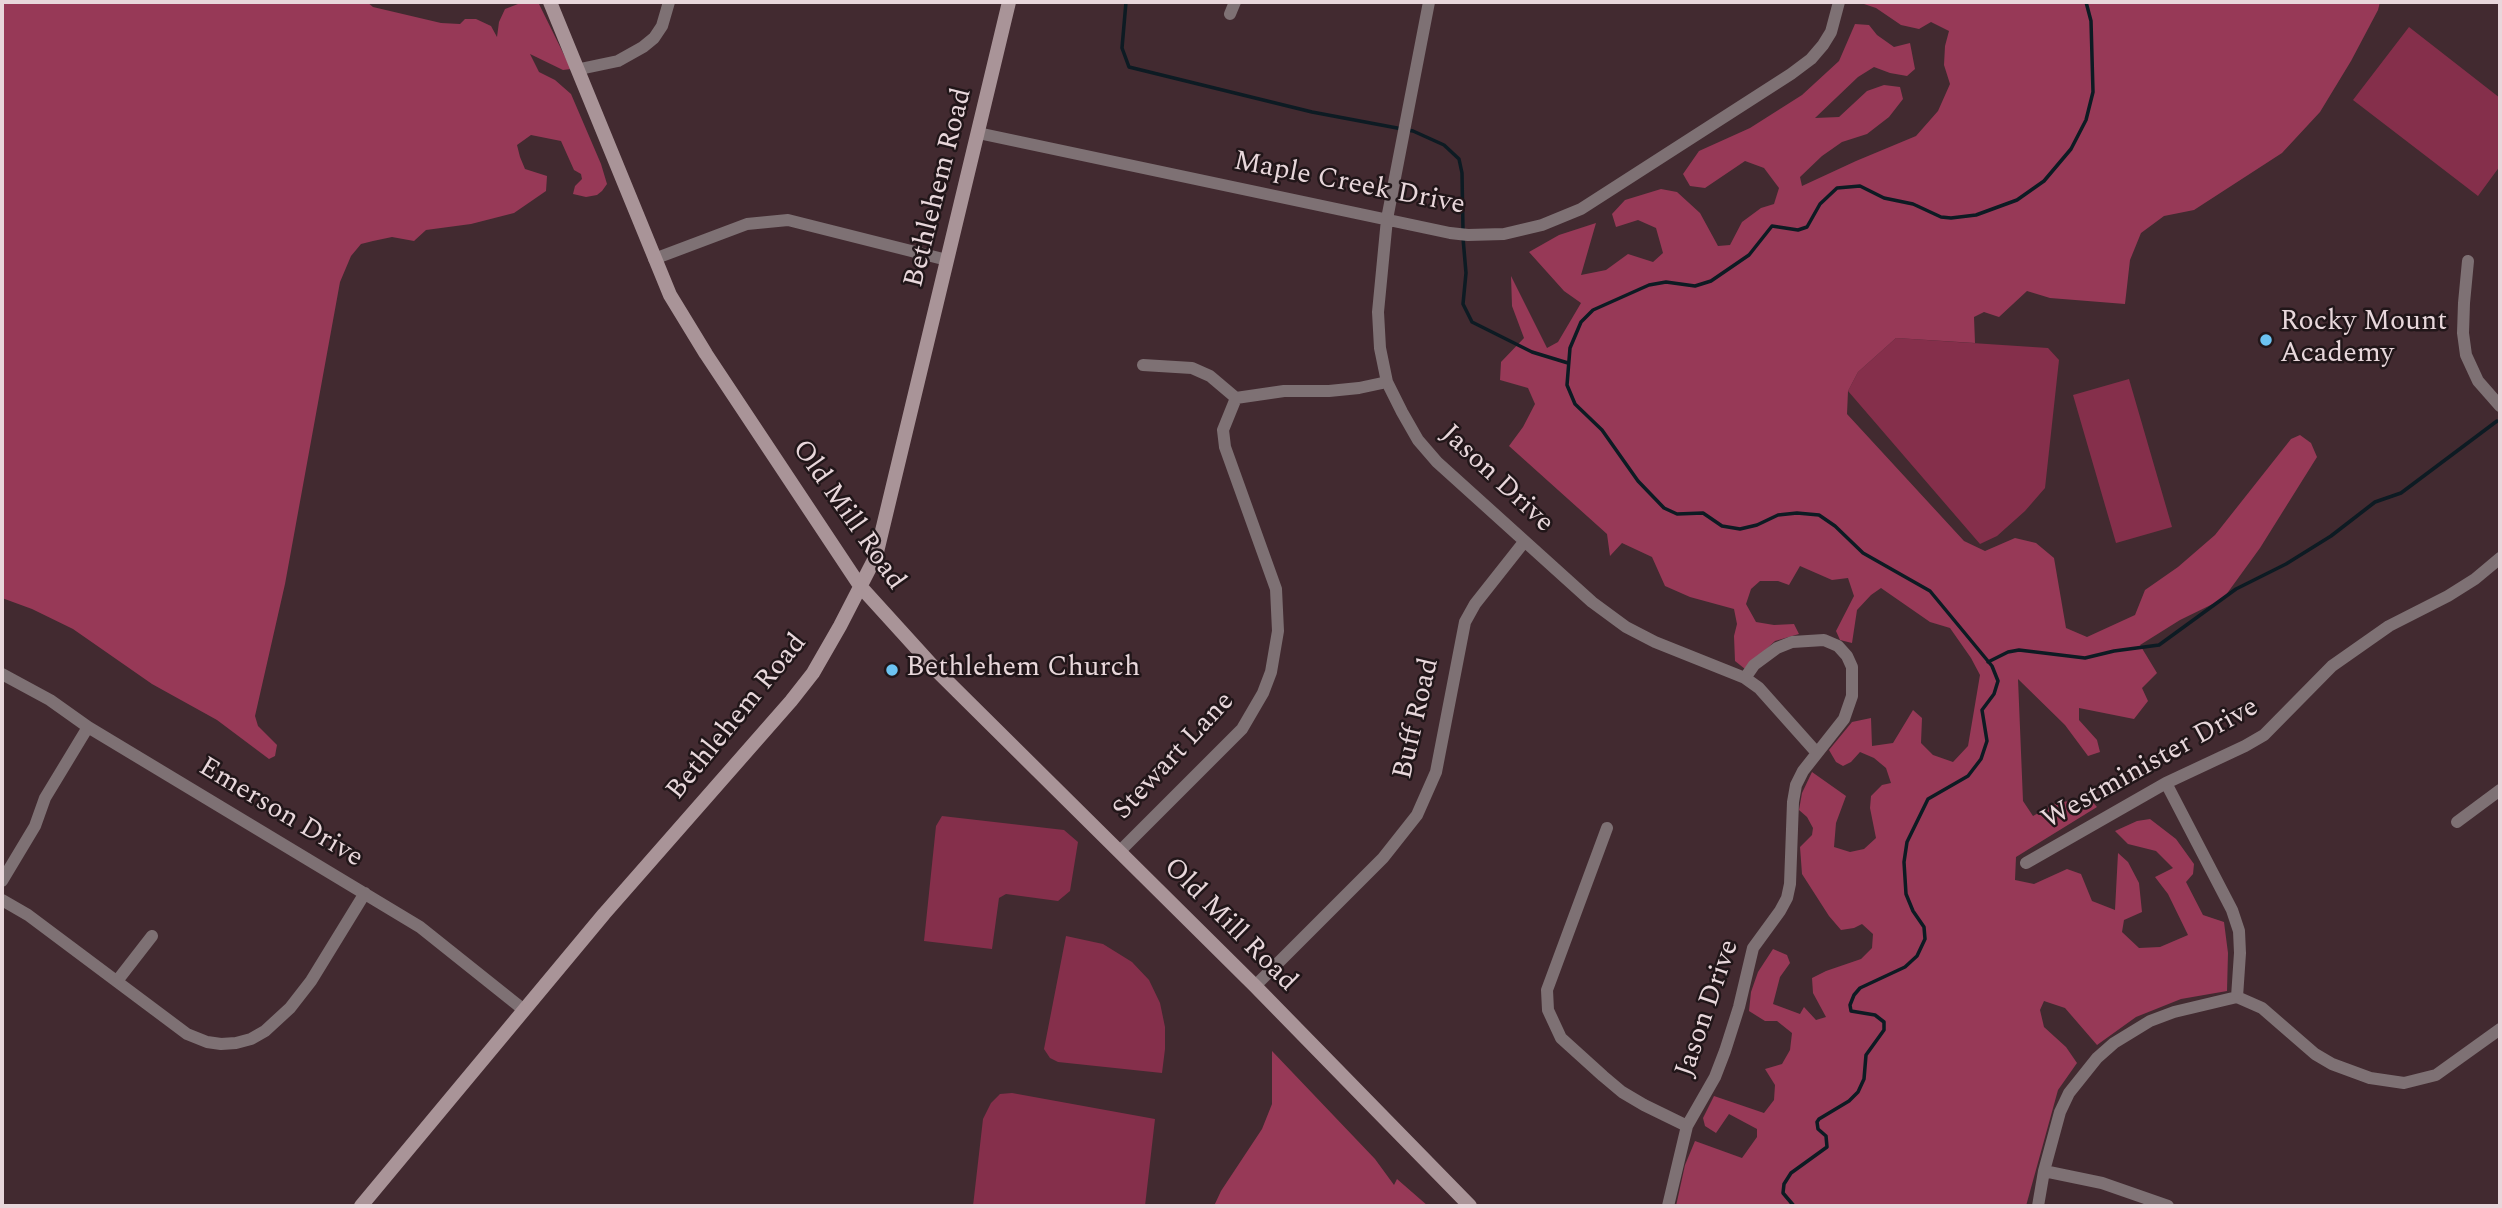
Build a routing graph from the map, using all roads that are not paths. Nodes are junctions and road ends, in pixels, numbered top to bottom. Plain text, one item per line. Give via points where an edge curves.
1 (550, 2) edge
2 (669, 2) edge
3 (1009, 2) edge
4 (1429, 2) edge
5 (1839, 2) edge
6 (579, 69) junction
7 (978, 133) junction
8 (1387, 219) junction
9 (654, 259) junction
10 (947, 260) junction
11 (2468, 261) dead end
12 (1143, 365) dead end
13 (1387, 382) junction
14 (1236, 398) junction
15 (2500, 406) edge
16 (1524, 542) junction
17 (2500, 558) edge
18 (860, 586) junction
19 (2, 674) edge
20 (1745, 678) junction
21 (88, 727) junction
22 (1817, 753) junction
23 (2166, 782) junction
24 (2500, 790) edge
25 (2457, 822) dead end
26 (1606, 828) dead end
27 (1120, 851) junction
28 (2026, 863) dead end
29 (2, 881) edge
30 (365, 893) junction
31 (2, 900) edge
32 (152, 936) dead end
33 (117, 981) junction
34 (1255, 986) junction
35 (2237, 997) junction
36 (524, 1010) junction
37 (2500, 1029) edge
38 (1687, 1126) junction
39 (2044, 1171) junction
40 (361, 1206) edge
41 (1470, 1206) edge
42 (1668, 1206) edge
43 (2038, 1206) edge
44 (2168, 1206) edge

1 - 6 street, Old Mill Road
2 - 6 street via 662,26 643,47 618,61
3 - 7 street, Bethlehem Road
4 - 8 street, Jason Drive
5 - 8 street, Maple Creek Drive via 1830,32 1811,59 1581,209 1542,225 1485,235 1450,233
6 - 9 street, Old Mill Road
7 - 8 street, Maple Creek Drive
7 - 10 street, Bethlehem Road
8 - 13 street, Jason Drive via 1378,312
9 - 10 street via 747,224 788,220
9 - 18 street, Old Mill Road via 706,354
10 - 18 street, Bethlehem Road via 876,556
11 - 15 street via 2466,355 2477,381
12 - 14 street via 1192,368 1210,376
13 - 14 street
13 - 16 street, Jason Drive via 1418,440
14 - 27 street, Stewart Lane via 1223,430 1225,447 1276,589 1278,631 1271,672 1242,729
16 - 20 street, Jason Drive via 1626,627
16 - 34 street, Buff Road via 1465,622 1436,772 1417,815 1383,858
17 - 23 street, Westminister Drive via 2475,579 2389,625 2332,666 2264,735
18 - 27 street, Old Mill Road via 939,673
18 - 36 street, Bethlehem Road via 813,673
19 - 21 street, Emerson Drive
20 - 22 street, Jason Drive
20 - 22 street, Jason Drive via 1764,656 1792,642 1824,640 1838,646 1852,667 1850,708
21 - 29 street
21 - 30 street, Emerson Drive
22 - 38 street, Jason Drive via 1796,785 1787,898 1752,948 1725,1051
23 - 28 street, Westminister Drive
23 - 35 street via 2232,910 2239,932
24 - 25 street
26 - 38 street via 1548,990 1548,1010 1561,1038 1622,1092
27 - 34 street, Old Mill Road
30 - 33 street via 290,1008 251,1039 221,1044 187,1034
30 - 36 street, Emerson Drive via 420,927
31 - 33 street
32 - 33 street
34 - 41 street, Old Mill Road
35 - 37 street via 2262,1008 2323,1059 2386,1082 2436,1075
35 - 39 street via 2150,1021 2097,1058 2081,1075 2060,1112
36 - 40 street, Bethlehem Road
38 - 42 street, Jason Drive
39 - 43 street
39 - 44 street via 2102,1183

